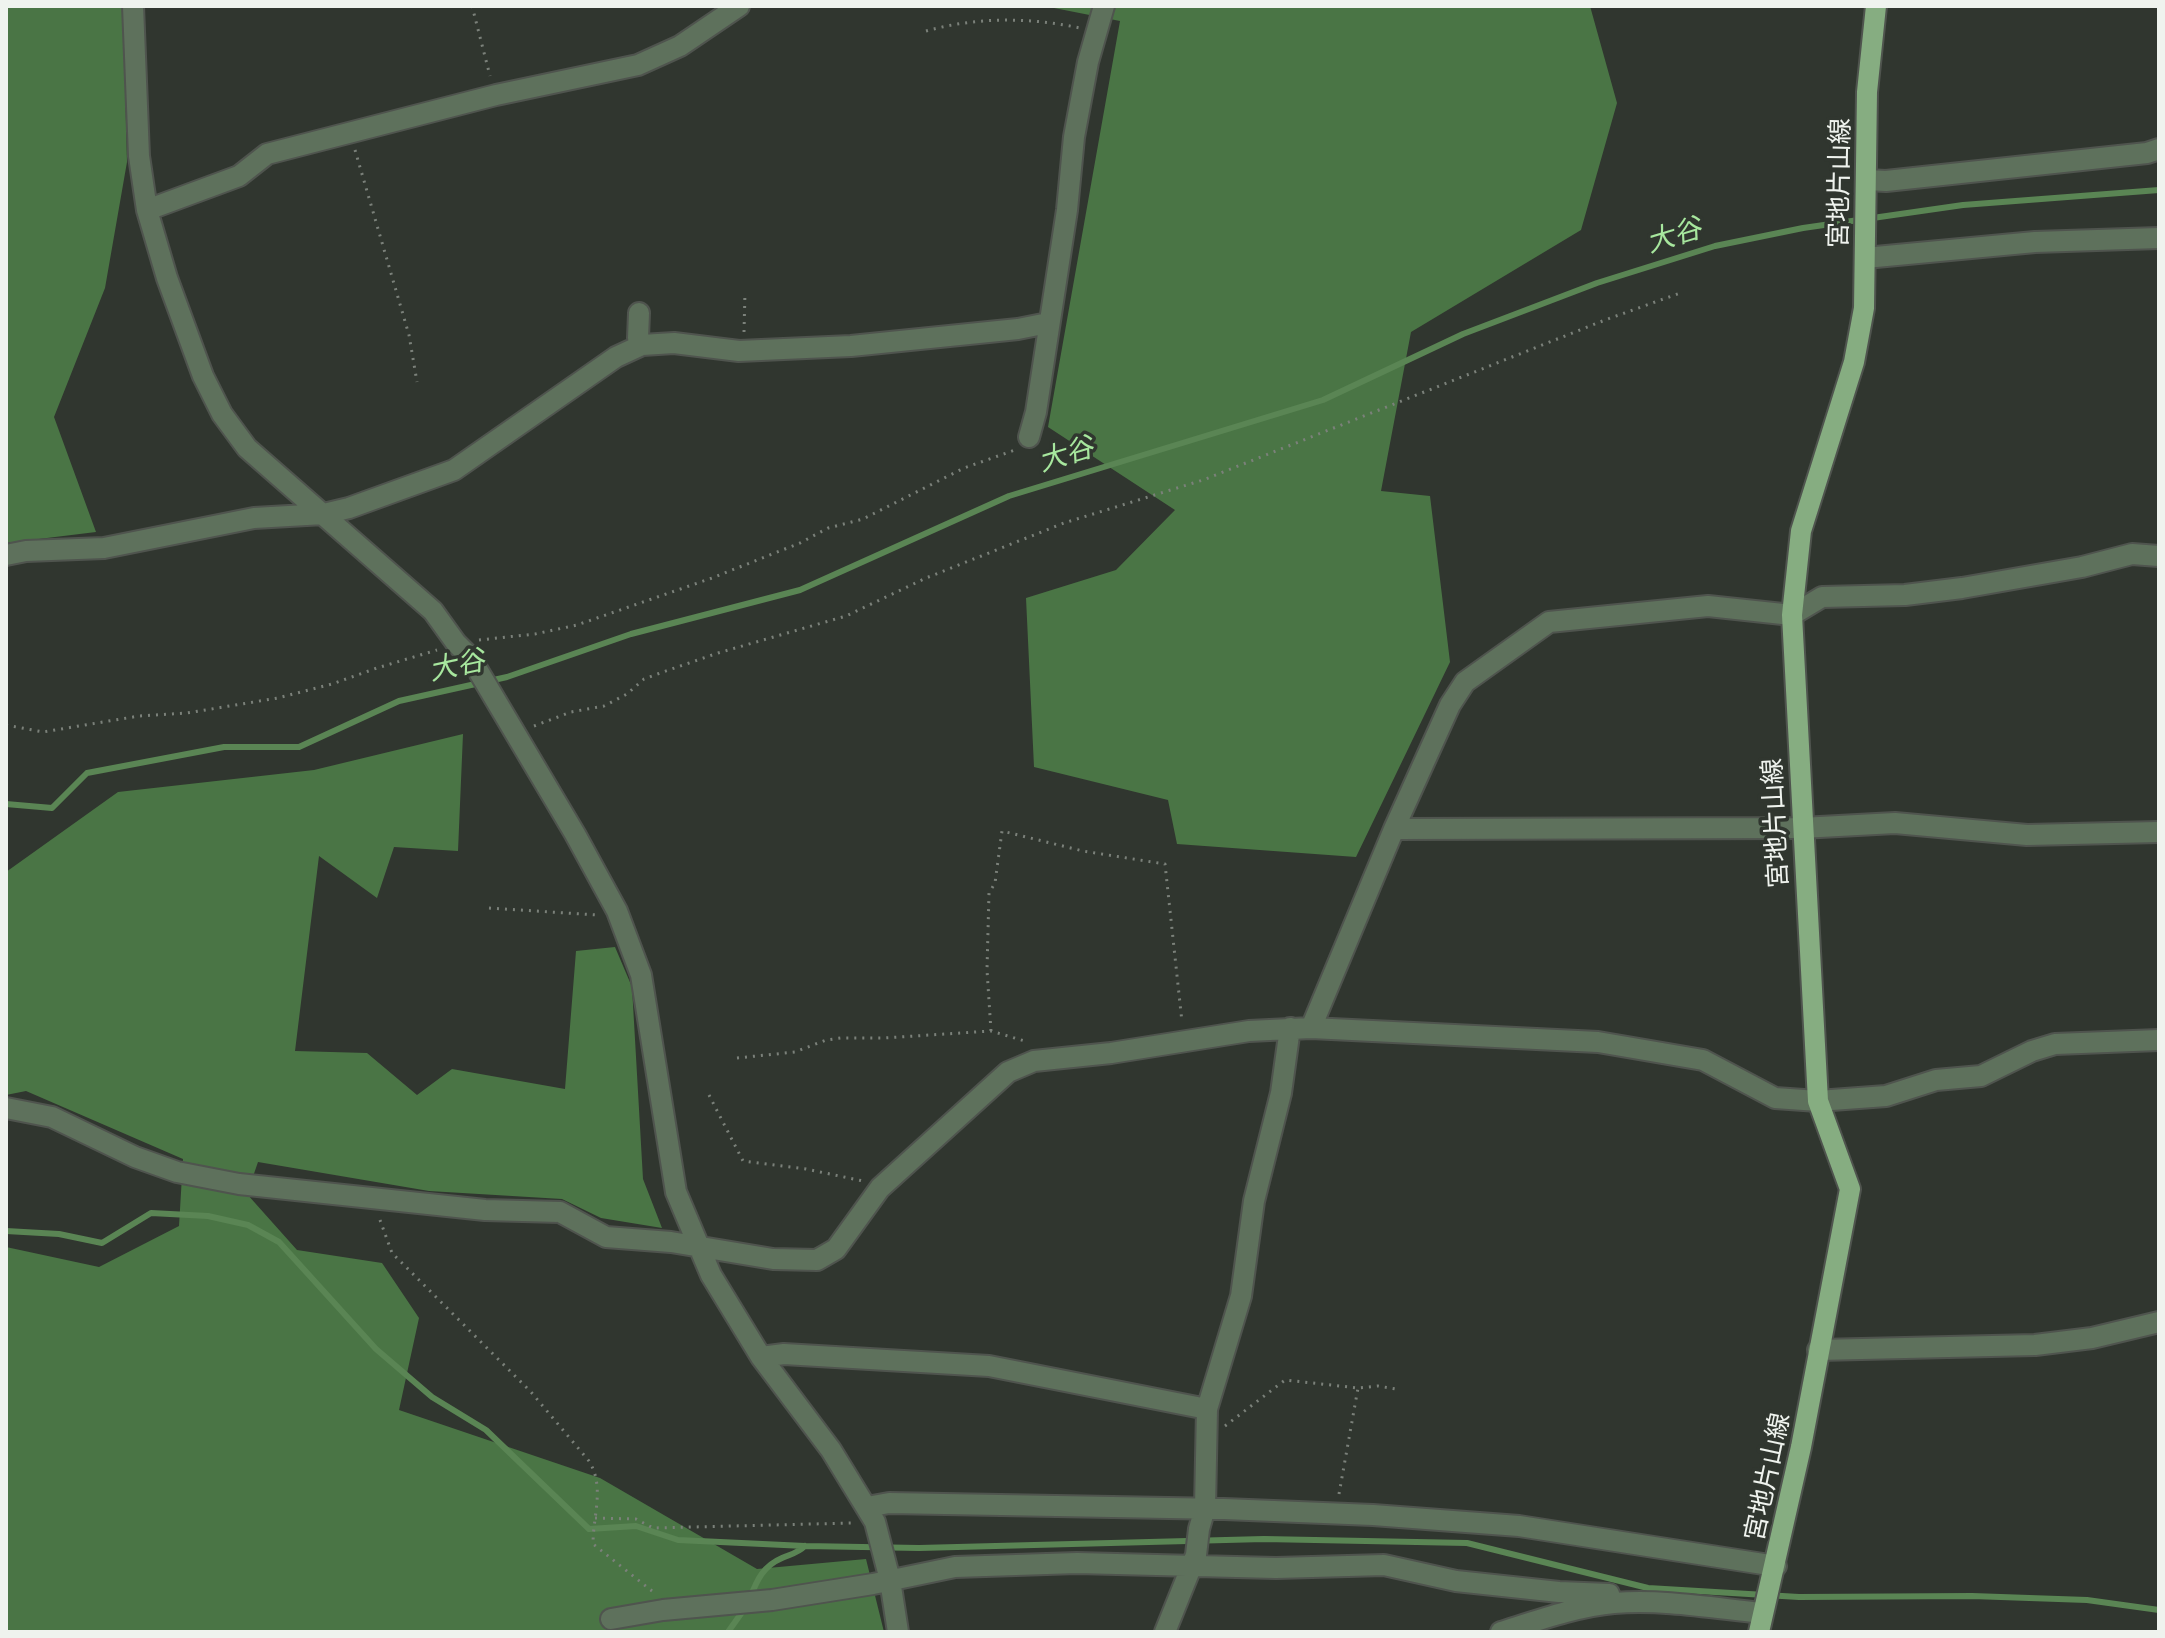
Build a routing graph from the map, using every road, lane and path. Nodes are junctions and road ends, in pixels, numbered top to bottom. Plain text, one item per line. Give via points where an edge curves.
1 (133, 6) edge
2 (472, 6) edge
3 (739, 6) edge
4 (1104, 6) edge
5 (1876, 6) edge
6 (926, 31) dead end
7 (1097, 31) junction
8 (496, 95) junction
9 (350, 133) junction
10 (2159, 149) edge
11 (1867, 189) junction
12 (147, 210) junction
13 (2159, 238) edge
14 (1865, 253) junction
15 (745, 292) dead end
16 (1683, 292) dead end
17 (639, 313) dead end
18 (1048, 323) junction
19 (642, 345) junction
20 (744, 351) junction
21 (417, 382) dead end
22 (1029, 437) joint
23 (324, 514) junction
24 (6, 555) edge
25 (2159, 556) edge
26 (1792, 615) junction
27 (463, 650) junction
28 (6, 725) edge
29 (515, 733) junction
30 (1801, 828) junction
31 (1394, 829) junction
32 (2159, 832) edge
33 (489, 908) dead end
34 (617, 911) junction
35 (1290, 1028) junction
36 (1311, 1028) junction
37 (991, 1031) junction
38 (1184, 1040) junction
39 (2159, 1040) edge
40 (737, 1058) dead end
41 (1050, 1059) junction
42 (709, 1095) dead end
43 (1818, 1101) junction
44 (6, 1108) edge
45 (880, 1188) junction
46 (371, 1198) junction
47 (700, 1249) junction
48 (2159, 1322) edge
49 (1818, 1350) junction
50 (761, 1357) junction
51 (1358, 1388) junction
52 (1396, 1389) dead end
53 (1207, 1409) junction
54 (1205, 1445) junction
55 (1205, 1508) junction
56 (1337, 1514) junction
57 (871, 1515) junction
58 (595, 1518) junction
59 (1190, 1566) junction
60 (1774, 1573) junction
61 (890, 1580) junction
62 (1612, 1603) junction
63 (676, 1609) junction
64 (611, 1619) dead end
65 (1760, 1622) edge
66 (898, 1632) edge
67 (1165, 1632) edge
68 (1501, 1632) edge

1 - 12 street via 139,156
2 - 8 path
3 - 8 street via 680,46 638,65
4 - 7 street
5 - 11 main road, 宮地片山線 via 1867,92
6 - 7 path via 972,21 1011,20
7 - 18 street via 1074,137
8 - 9 street
9 - 12 street via 267,154 239,176
9 - 21 path via 409,335
10 - 11 street via 1886,181
11 - 14 main road, 宮地片山線
12 - 23 street via 203,376 222,414 247,448
13 - 14 street
14 - 26 main road, 宮地片山線 via 1864,308 1854,362 1801,531
15 - 20 path
16 - 29 path via 1203,480 1064,523 846,616 675,668 644,679 604,706
17 - 19 street
18 - 20 street via 851,346
18 - 22 street
19 - 20 street
19 - 23 street via 616,357 454,470
22 - 27 path via 1010,454 964,468 863,519 828,528 712,578 577,625
23 - 24 street via 254,518 104,548
23 - 27 street via 433,611
25 - 26 street via 2132,554 1948,590 1822,597
26 - 30 main road, 宮地片山線
26 - 31 street via 1708,606 1549,622 1465,682
27 - 28 path via 278,698 187,713 43,732
27 - 29 street
29 - 34 street
30 - 31 street
30 - 32 street via 1895,823 2027,835
30 - 43 main road, 宮地片山線
31 - 36 street
33 - 34 path via 593,916
34 - 47 street via 641,975 676,1192
35 - 36 street
35 - 38 street
35 - 53 street via 1281,1093 1254,1201 1241,1296
36 - 43 street via 1598,1042 1703,1060 1775,1098
37 - 38 path via 989,893 1002,831 1165,864
37 - 40 path via 826,1040 795,1052
37 - 41 path via 1023,1039
38 - 41 street
39 - 43 street via 2055,1044 1981,1076 1936,1080 1886,1096
41 - 45 street via 1008,1072
42 - 45 path via 743,1161 878,1183
43 - 49 main road, 宮地片山線 via 1850,1189
44 - 46 street via 52,1117 177,1172
45 - 47 street via 836,1249 817,1260
46 - 47 street via 560,1212 606,1237
46 - 58 path via 392,1253 531,1392 589,1461 599,1487
47 - 50 street
48 - 49 street via 2035,1345
49 - 60 main road, 宮地片山線
50 - 53 street via 989,1366
50 - 57 street via 831,1450
51 - 52 path
51 - 54 path via 1285,1380
51 - 56 path
53 - 54 street
54 - 55 street
55 - 56 street
55 - 57 street via 889,1503
55 - 59 street
56 - 60 street via 1519,1526
57 - 58 path via 653,1528 636,1519
57 - 61 street
58 - 63 path via 595,1548
59 - 61 street via 955,1567
59 - 62 street via 1384,1565 1456,1581 1609,1594
59 - 67 street
60 - 65 main road, 宮地片山線
61 - 63 street
61 - 66 street
62 - 65 street via 1662,1603
62 - 68 street
63 - 64 street

